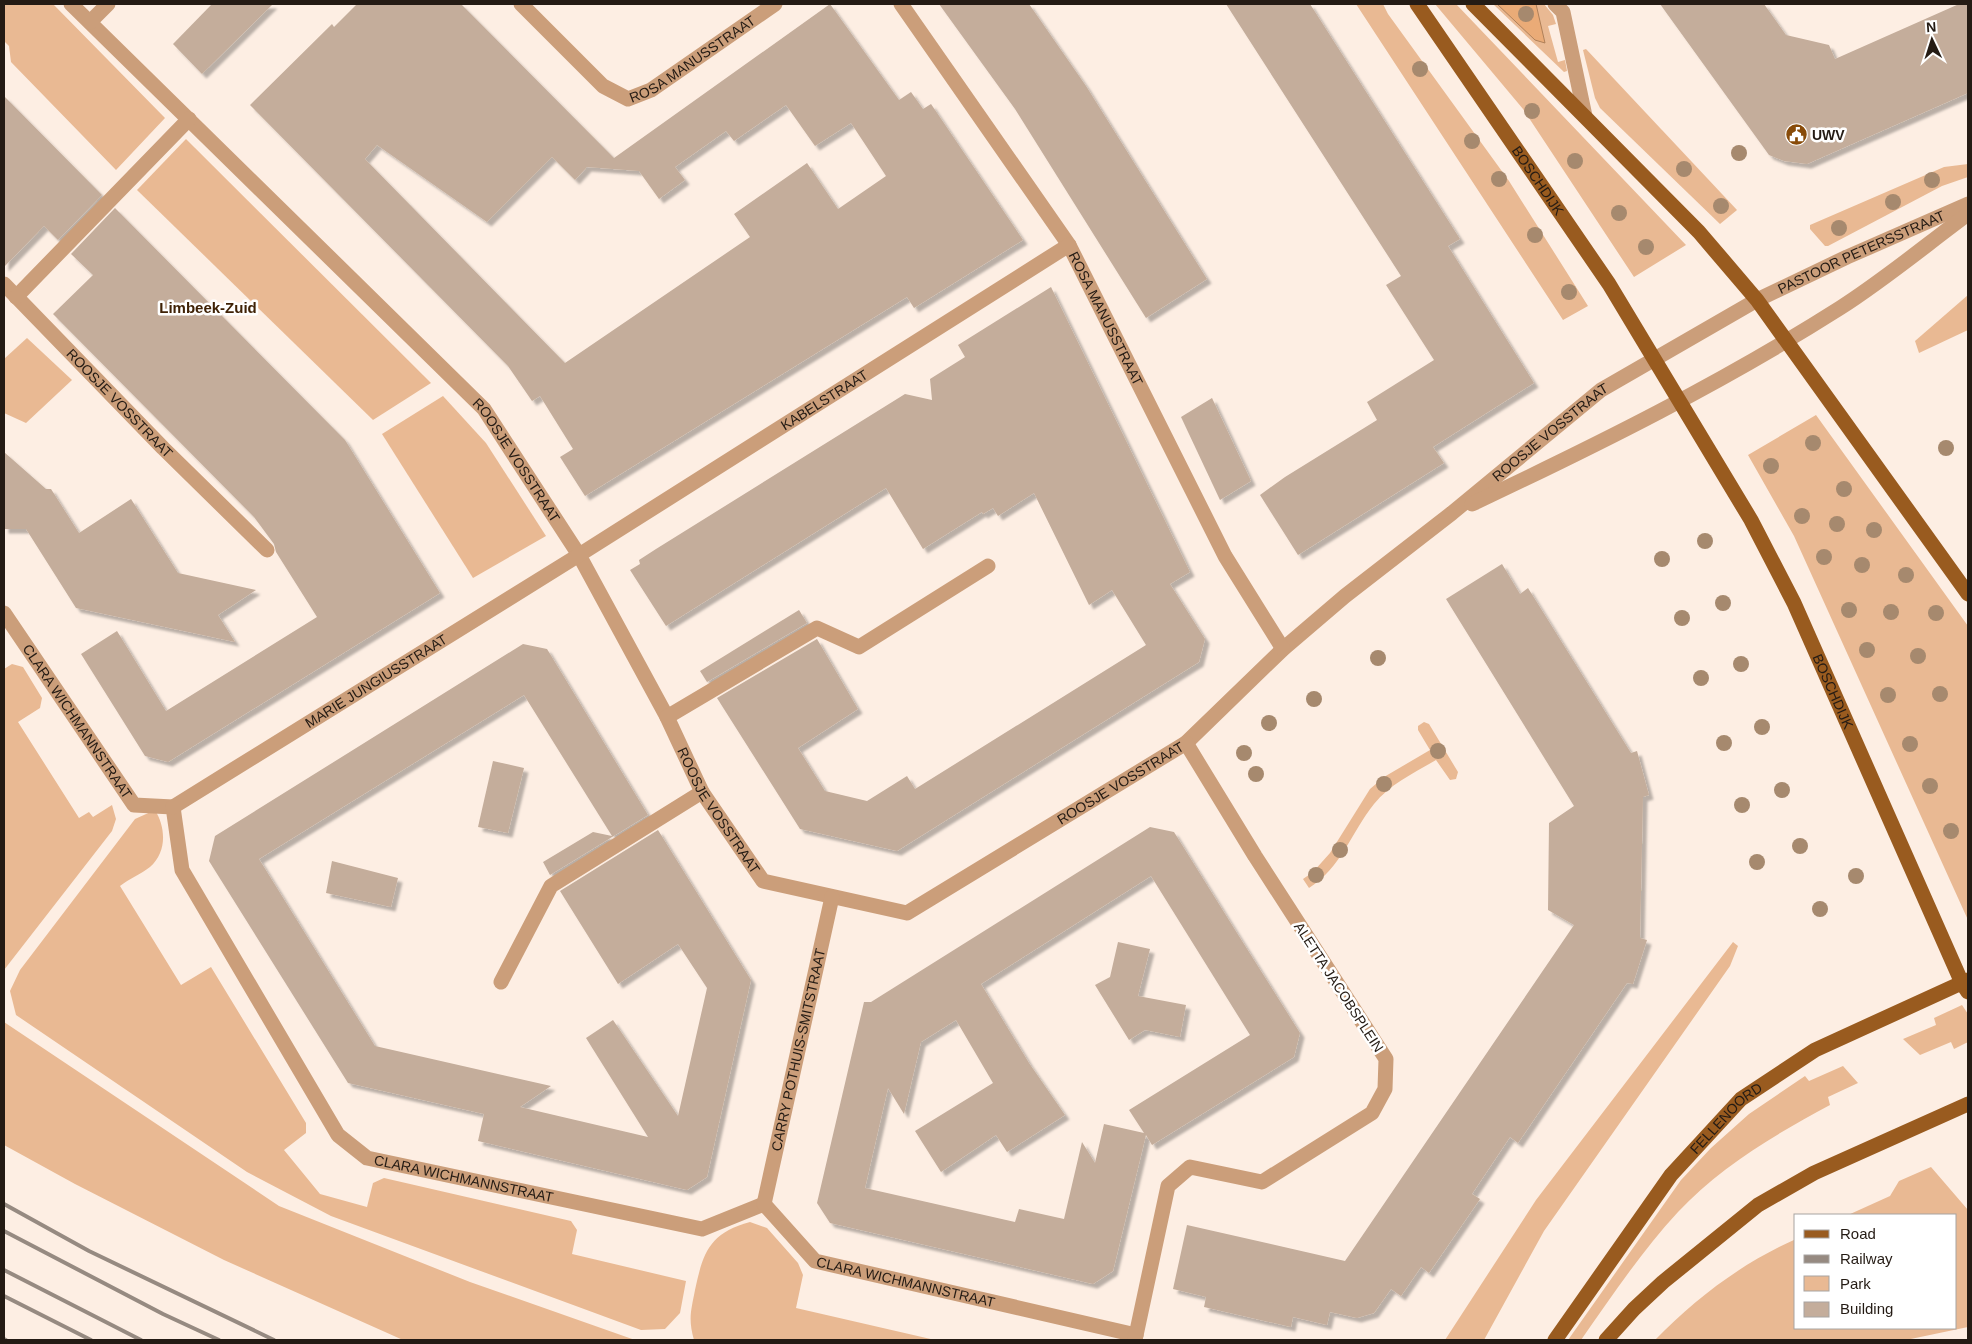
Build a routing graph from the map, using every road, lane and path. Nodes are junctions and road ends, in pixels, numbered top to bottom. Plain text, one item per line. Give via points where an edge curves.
1 (71, 4) edge
2 (108, 4) edge
3 (521, 4) edge
4 (775, 4) edge
5 (901, 4) edge
6 (1417, 4) edge
7 (1473, 4) edge
8 (1555, 4) edge
9 (90, 22) junction
10 (1585, 116) junction
11 (190, 120) junction
12 (1968, 204) edge
13 (1968, 214) edge
14 (1068, 245) junction
15 (4, 284) edge
16 (16, 297) junction
17 (1757, 300) junction
18 (1785, 340) junction
19 (1655, 359) junction
20 (1680, 400) junction
21 (1452, 513) junction
22 (266, 550) dead end
23 (579, 555) junction
24 (988, 566) dead end
25 (1968, 594) edge
26 (4, 613) edge
27 (1283, 649) junction
28 (667, 717) junction
29 (1186, 743) junction
30 (702, 792) junction
31 (172, 807) junction
32 (832, 897) junction
33 (501, 982) dead end
34 (1966, 985) edge
35 (1968, 1104) edge
36 (764, 1204) junction
37 (1135, 1338) edge
38 (1555, 1340) edge
39 (1606, 1340) edge

1 - 9 street, ROOSJE VOSSTRAAT
2 - 9 street
3 - 4 street, ROSA MANUSSTRAAT via 603,86 628,99 651,90
5 - 14 street, ROSA MANUSSTRAAT
6 - 19 main road, BOSCHDIJK via 1609,284
7 - 10 main road
8 - 10 street via 1563,12
9 - 11 street, ROOSJE VOSSTRAAT
10 - 17 main road via 1699,232
11 - 16 street
11 - 23 street, ROOSJE VOSSTRAAT via 484,409
12 - 17 street, PASTOOR PETERSSTRAAT
13 - 18 street, PASTOOR PETERSSTRAAT via 1840,308
14 - 23 street, KABELSTRAAT
14 - 27 street, ROSA MANUSSTRAAT via 1225,556
15 - 16 street, ROOSJE VOSSTRAAT
16 - 22 street, ROOSJE VOSSTRAAT
17 - 18 main road
17 - 19 street
18 - 20 street
18 - 25 main road
19 - 20 main road, BOSCHDIJK
19 - 21 street, ROOSJE VOSSTRAAT via 1601,390
20 - 21 street, ROOSJE VOSSTRAAT via 1602,443
20 - 34 main road, BOSCHDIJK via 1794,603
21 - 27 street, ROOSJE VOSSTRAAT
23 - 28 street, ROOSJE VOSSTRAAT
23 - 31 street, MARIE JUNGIUSSTRAAT
24 - 28 street via 859,647 817,628
26 - 31 street, CLARA WICHMANNSTRAAT via 134,805
27 - 29 street, ROOSJE VOSSTRAAT
28 - 30 street, ROOSJE VOSSTRAAT
29 - 32 street, ROOSJE VOSSTRAAT via 906,912
29 - 37 street, ALETTA JACOBSPLEIN via 1386,1059 1385,1089 1372,1113 1262,1182 1190,1167 1168,1186
30 - 32 street, ROOSJE VOSSTRAAT via 763,881
30 - 33 street via 551,886
31 - 36 street, CLARA WICHMANNSTRAAT via 182,870 338,1135 367,1158 702,1229
32 - 36 street, CARRY POTHUIS-SMITSTRAAT
34 - 38 main road, FELLENOORD via 1815,1050 1741,1099 1671,1175
35 - 39 main road via 1785,1188 1750,1210 1663,1282
36 - 37 street, CLARA WICHMANNSTRAAT via 816,1261

